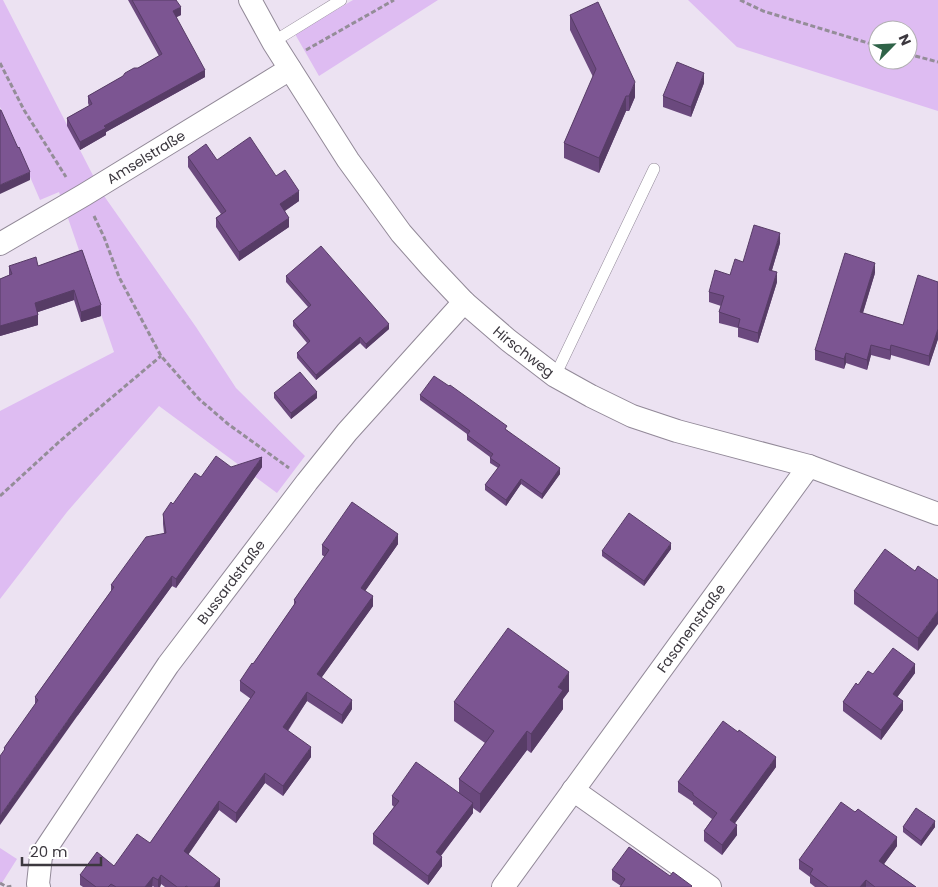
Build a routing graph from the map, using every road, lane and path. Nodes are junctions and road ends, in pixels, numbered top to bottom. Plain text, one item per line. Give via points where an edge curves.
1 (250, 0) edge
2 (341, 0) edge
3 (394, 0) edge
4 (740, 0) edge
5 (273, 42) junction
6 (868, 43) edge
7 (918, 57) edge
8 (938, 62) edge
9 (0, 63) edge
10 (288, 65) junction
11 (654, 169) dead end
12 (82, 196) junction
13 (0, 244) edge
14 (464, 302) junction
15 (161, 356) junction
16 (555, 376) junction
17 (809, 466) junction
18 (307, 482) junction
19 (0, 496) edge
20 (938, 514) edge
21 (573, 790) junction
22 (40, 887) edge
23 (503, 887) edge
24 (710, 887) edge

1 - 5 street, Hirschweg
2 - 5 lane
3 - 10 path
4 - 6 path via 763,12
5 - 10 street, Hirschweg
7 - 8 path
9 - 12 path via 24,110
10 - 12 street, Amselstraße
10 - 14 street, Hirschweg via 348,160 401,233
11 - 16 lane
12 - 13 street, Amselstraße
12 - 15 path via 104,237 119,277
14 - 16 street, Hirschweg
14 - 18 street, Bussardstraße via 347,432
15 - 18 path via 199,399
15 - 19 path
16 - 17 street, Hirschweg via 632,416
17 - 20 street, Hirschweg
17 - 21 street, Fasanenstraße
18 - 22 street, Bussardstraße via 168,665 41,856
21 - 23 street, Fasanenstraße
21 - 24 street

